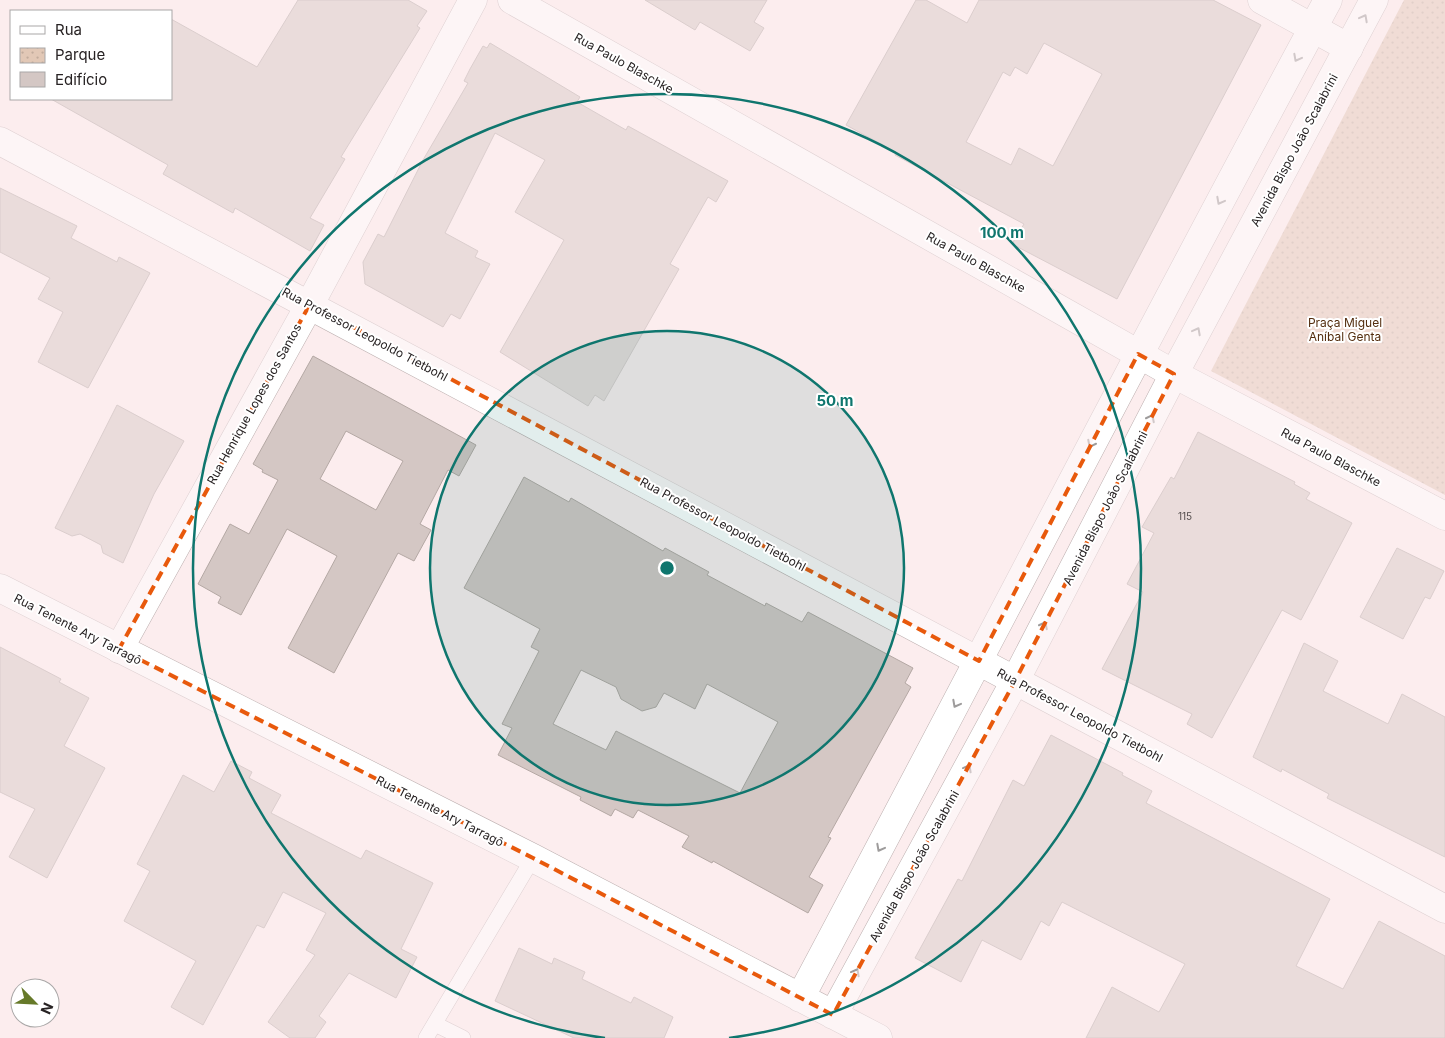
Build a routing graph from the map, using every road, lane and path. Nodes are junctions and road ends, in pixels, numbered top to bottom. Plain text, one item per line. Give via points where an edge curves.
1 (474, 0) edge
2 (512, 0) edge
3 (1262, 0) edge
4 (1328, 0) edge
5 (1374, 0) edge
6 (1312, 29) junction
7 (1348, 48) junction
8 (0, 141) edge
9 (310, 304) junction
10 (1138, 354) junction
11 (1174, 374) junction
12 (1445, 516) edge
13 (0, 588) edge
14 (118, 649) junction
15 (979, 661) junction
16 (1015, 681) junction
17 (533, 858) junction
18 (1445, 909) edge
19 (800, 998) junction
20 (833, 1015) junction
21 (435, 1024) junction
22 (426, 1038) edge
23 (463, 1038) edge
24 (878, 1038) edge

1 - 9 street, Rua Henrique Lopes dos Santos
2 - 10 street, Rua Paulo Blaschke
3 - 6 street
4 - 6 street
7 -> 5 street, Avenida Bispo João Scalabrini
6 - 7 street
6 -> 10 street
11 -> 7 street, Avenida Bispo João Scalabrini
8 - 9 street, Rua Professor Leopoldo Tietbohl
9 - 14 street, Rua Henrique Lopes dos Santos
9 - 15 street, Rua Professor Leopoldo Tietbohl
10 - 11 street, Rua Paulo Blaschke
10 -> 15 street
11 - 12 street, Rua Paulo Blaschke
16 -> 11 street, Avenida Bispo João Scalabrini
13 - 14 street, Rua Tenente Ary Tarragô
14 - 17 street, Rua Tenente Ary Tarragô
15 - 16 street, Rua Professor Leopoldo Tietbohl
15 -> 19 street
16 - 18 street, Rua Professor Leopoldo Tietbohl
20 -> 16 street, Avenida Bispo João Scalabrini
17 - 19 street, Rua Tenente Ary Tarragô
17 - 21 lane
19 - 20 street, Rua Tenente Ary Tarragô
20 - 24 street, Rua Tenente Ary Tarragô
21 - 22 lane
21 - 23 lane

